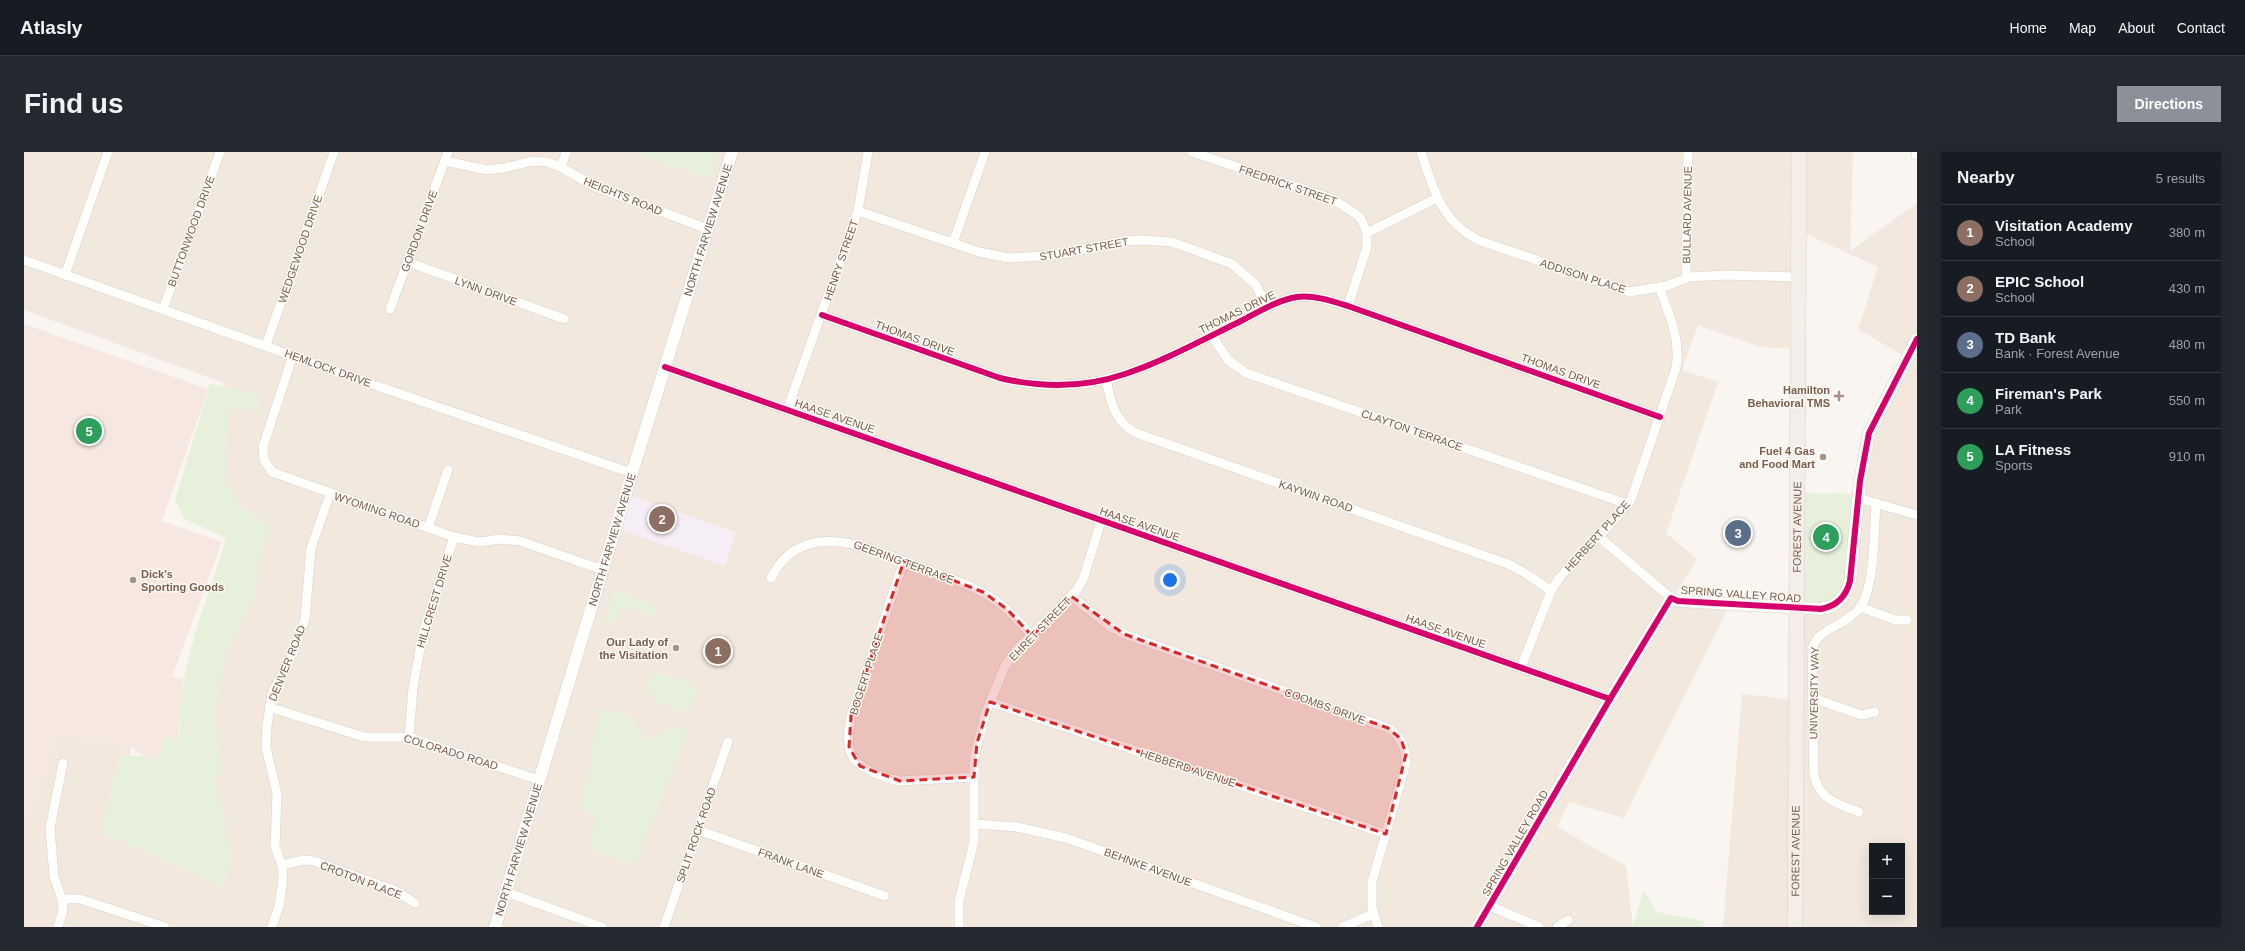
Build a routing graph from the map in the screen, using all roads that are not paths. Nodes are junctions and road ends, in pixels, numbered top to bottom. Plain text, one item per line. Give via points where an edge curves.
1 (108, 152) edge
2 (220, 152) edge
3 (334, 152) edge
4 (566, 152) edge
5 (732, 152) edge
6 (868, 152) edge
7 (984, 152) edge
8 (1192, 152) edge
9 (1420, 152) edge
10 (1688, 152) edge
11 (1799, 152) edge
12 (446, 156) edge
13 (561, 167) junction
14 (1437, 198) junction
15 (858, 211) junction
16 (708, 229) junction
17 (1367, 233) junction
18 (953, 243) junction
19 (24, 260) edge
20 (408, 262) junction
21 (65, 275) junction
22 (1799, 277) junction
23 (1686, 278) junction
24 (1659, 287) junction
25 (1348, 306) junction
26 (1267, 308) junction
27 (163, 309) junction
28 (390, 309) dead end
29 (822, 315) junction
30 (564, 319) dead end
31 (1212, 335) junction
32 (1917, 339) edge
33 (266, 345) junction
34 (293, 355) junction
35 (665, 367) junction
36 (1106, 379) junction
37 (787, 410) junction
38 (1660, 416) junction
39 (448, 470) dead end
40 (632, 473) junction
41 (330, 494) junction
42 (1858, 498) junction
43 (1876, 503) junction
44 (1627, 504) junction
45 (1917, 515) edge
46 (1101, 521) junction
47 (428, 528) junction
48 (454, 537) junction
49 (1599, 537) junction
50 (904, 561) junction
51 (603, 570) junction
52 (771, 578) dead end
53 (1551, 591) junction
54 (1071, 596) junction
55 (1671, 598) junction
56 (1860, 607) junction
57 (1797, 608) junction
58 (1907, 620) dead end
59 (1032, 636) junction
60 (1521, 667) junction
61 (1813, 698) junction
62 (1610, 699) junction
63 (990, 702) junction
64 (269, 707) junction
65 (1875, 712) dead end
66 (409, 737) junction
67 (728, 742) dead end
68 (63, 763) dead end
69 (974, 777) junction
70 (540, 780) junction
71 (1859, 812) dead end
72 (976, 824) junction
73 (698, 830) junction
74 (1386, 834) junction
75 (282, 865) junction
76 (506, 892) junction
77 (885, 896) dead end
78 (62, 899) junction
79 (414, 903) dead end
80 (1490, 906) junction
81 (1373, 914) junction
82 (1568, 920) dead end
83 (1289, 923) edge
84 (58, 927) edge
85 (165, 927) edge
86 (272, 927) edge
87 (495, 927) edge
88 (602, 927) edge
89 (664, 927) edge
90 (959, 927) edge
91 (1316, 927) edge
92 (1343, 927) edge
93 (1378, 927) edge
94 (1477, 927) edge
95 (1539, 927) edge
96 (1557, 927) edge
97 (1795, 927) edge

1 - 21 street
2 - 27 street, BUTTONWOOD DRIVE
3 - 33 street, WEDGEWOOD DRIVE
4 - 13 street
5 - 16 street, NORTH FARVIEW AVENUE
6 - 15 street, HENRY STREET
7 - 18 street
8 - 17 street, FREDRICK STREET via 1333,199 1360,217
9 - 14 street, ADDISON PLACE
10 - 23 street, BULLARD AVENUE
11 - 22 main road, FOREST AVENUE
12 - 13 street, HEIGHTS ROAD via 487,170 533,161
12 - 20 street, GORDON DRIVE
13 - 16 street, HEIGHTS ROAD via 595,187
14 - 17 street
14 - 24 street, ADDISON PLACE via 1457,227 1478,240 1629,292
15 - 18 street, STUART STREET
15 - 29 street, HENRY STREET
16 - 35 street, NORTH FARVIEW AVENUE
17 - 25 street via 1368,246
18 - 26 street, STUART STREET via 1009,258 1057,255 1124,241 1172,242 1232,264 1256,285
19 - 21 street, HEMLOCK DRIVE
20 - 28 street, GORDON DRIVE
20 - 30 street, LYNN DRIVE
21 - 27 street, HEMLOCK DRIVE
22 - 23 street, ADDISON PLACE via 1724,275
22 - 57 main road, FOREST AVENUE
23 - 24 street, ADDISON PLACE
24 - 38 street, HERBERT PLACE via 1678,346 1676,368
25 - 26 street, THOMAS DRIVE via 1317,298 1298,297
25 - 38 street, THOMAS DRIVE
26 - 31 street, THOMAS DRIVE
27 - 33 street, HEMLOCK DRIVE
29 - 36 street, THOMAS DRIVE via 1020,383 1058,386
29 - 37 street, HENRY STREET
31 - 36 street, THOMAS DRIVE via 1138,369
31 - 44 street, CLAYTON TERRACE via 1228,360 1246,373
32 - 42 street, SPRING VALLEY ROAD via 1871,428
33 - 34 street, HEMLOCK DRIVE
34 - 40 street, HEMLOCK DRIVE
34 - 41 street, WYOMING ROAD via 263,447 264,460 267,467 278,475
35 - 37 street, HAASE AVENUE
35 - 40 street, NORTH FARVIEW AVENUE
36 - 53 street, KAYWIN ROAD via 1115,414 1124,425 1136,433 1508,564
37 - 46 street, HAASE AVENUE
38 - 44 street, HERBERT PLACE via 1631,500
39 - 47 street
40 - 51 street, NORTH FARVIEW AVENUE
41 - 47 street, WYOMING ROAD
41 - 64 street, DENVER ROAD via 311,548 308,601 303,626 294,651 278,679
42 - 43 street
42 - 57 street, SPRING VALLEY ROAD via 1848,589 1834,607
43 - 45 street
43 - 56 street, UNIVERSITY WAY via 1869,584
44 - 49 street, HERBERT PLACE
46 - 54 street, EHRET STREET via 1083,580
46 - 60 street, HAASE AVENUE
47 - 48 street, WYOMING ROAD
48 - 51 street, WYOMING ROAD via 480,542 501,539 520,541
48 - 66 street, HILLCREST DRIVE via 422,632 412,688
49 - 53 street, HERBERT PLACE via 1560,577
49 - 55 street
50 - 52 street, GEERING TERRACE via 857,544 823,541 790,555 783,560
50 - 59 street, GEERING TERRACE via 983,592 1007,610
50 - 69 street, BOGERT PLACE via 851,716 851,754 860,766 890,780
51 - 70 street, NORTH FARVIEW AVENUE
53 - 60 street, HERBERT PLACE
54 - 59 street, EHRET STREET
54 - 74 street, COOMBS DRIVE via 1108,625 1124,634 1395,733 1404,746 1406,763
55 - 57 street, SPRING VALLEY ROAD via 1678,601
55 - 62 street, SPRING VALLEY ROAD
56 - 58 street via 1895,620
56 - 61 street, UNIVERSITY WAY via 1845,622 1823,632 1814,643
57 - 97 main road, FOREST AVENUE
59 - 63 street, EHRET STREET via 1018,648 1005,666
60 - 62 street, HAASE AVENUE
61 - 65 street via 1861,715
61 - 71 street, UNIVERSITY WAY via 1816,783 1827,799
62 - 80 street, SPRING VALLEY ROAD
63 - 69 street, EHRET STREET via 977,743
63 - 74 street, HEBBERD AVENUE
64 - 66 street, COLORADO ROAD via 364,736
64 - 75 street, DENVER ROAD via 266,747 277,794 274,837
66 - 70 street, COLORADO ROAD
67 - 73 street, SPLIT ROCK ROAD
68 - 78 street via 50,828 54,877
69 - 72 street, EHRET STREET
70 - 76 street, NORTH FARVIEW AVENUE
72 - 83 street, BEHNKE AVENUE via 1017,827 1066,838
72 - 90 street, EHRET STREET via 971,858 959,902
73 - 77 street, FRANK LANE
73 - 89 street, SPLIT ROCK ROAD
74 - 81 street, COOMBS DRIVE via 1372,882
75 - 79 street, CROTON PLACE via 304,860 314,861 396,891
75 - 86 street, DENVER ROAD via 282,893
76 - 87 street, NORTH FARVIEW AVENUE
76 - 88 street
78 - 84 street via 63,910
78 - 85 street via 80,899
80 - 94 street, SPRING VALLEY ROAD
80 - 95 street
81 - 92 street
81 - 93 street, COOMBS DRIVE
82 - 96 street
83 - 91 street, BEHNKE AVENUE

